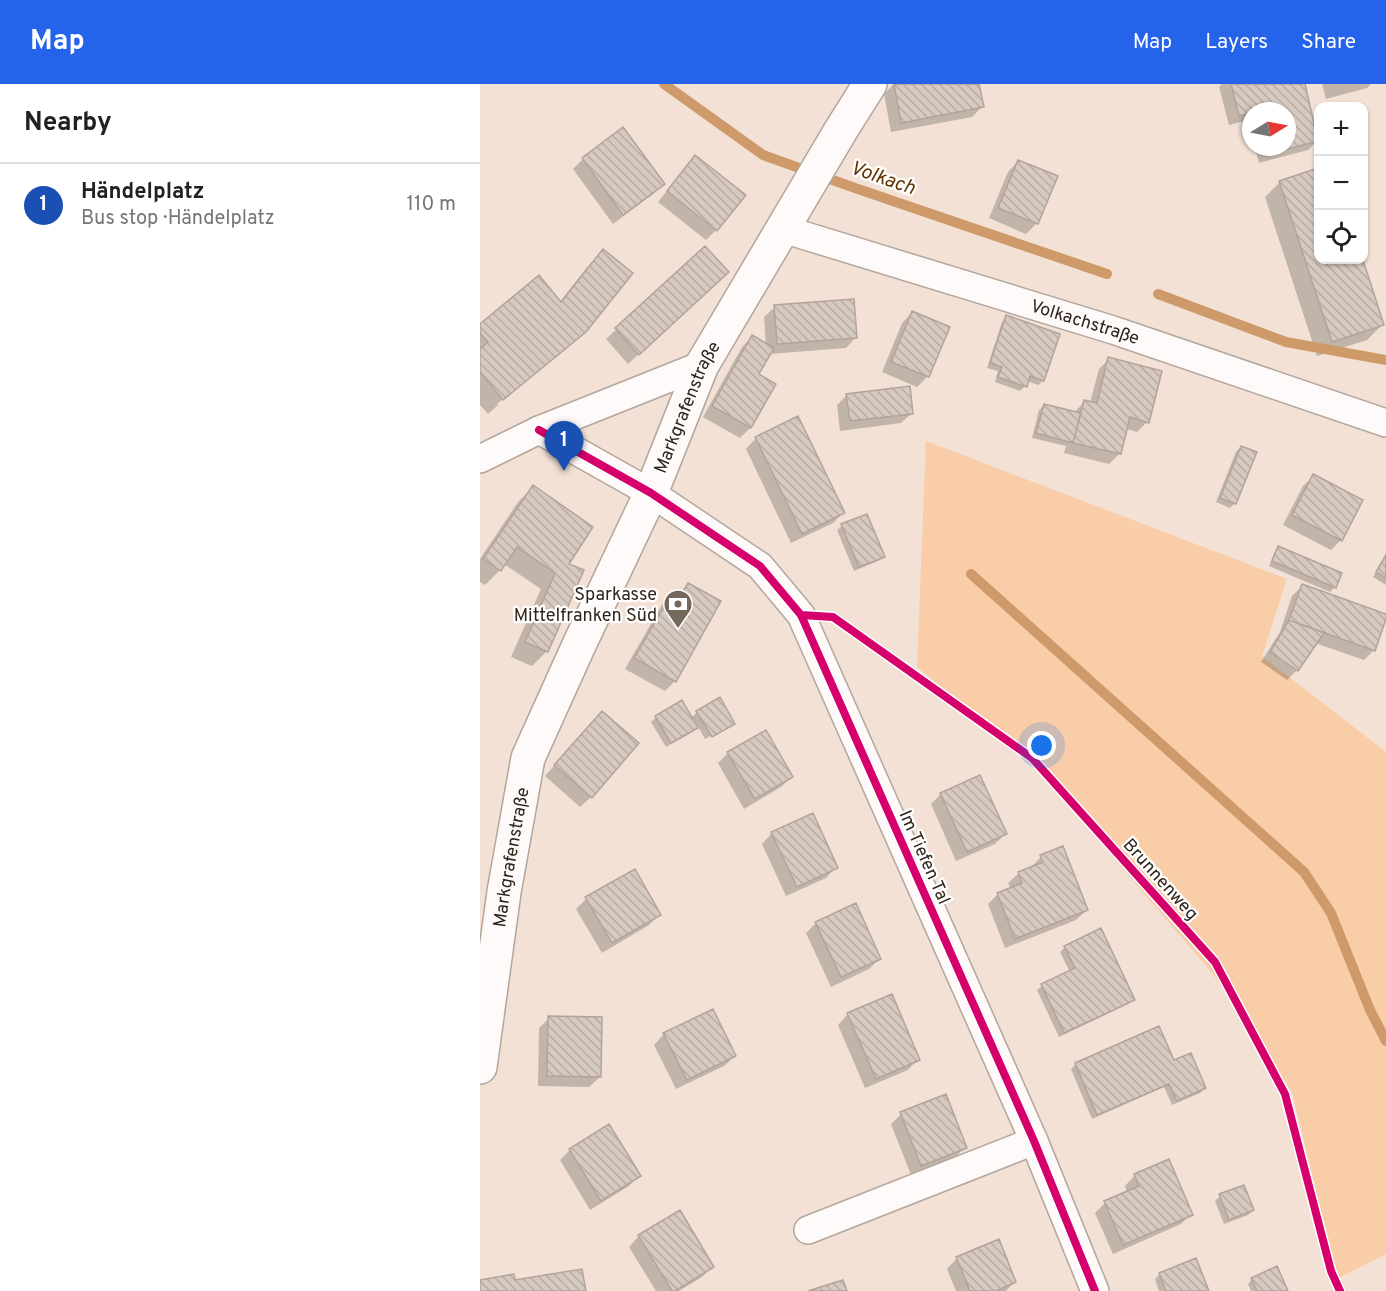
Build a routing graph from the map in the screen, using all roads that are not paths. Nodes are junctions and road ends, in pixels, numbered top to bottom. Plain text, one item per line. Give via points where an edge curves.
1 (870, 84) edge
2 (788, 220) junction
3 (702, 365) junction
4 (1386, 423) edge
5 (539, 430) junction
6 (480, 459) edge
7 (651, 493) junction
8 (480, 1066) edge
9 (1034, 1141) junction
10 (808, 1230) dead end
11 (1095, 1291) edge

1 - 2 main road, Markgrafenstraße
2 - 3 main road, Markgrafenstraße
2 - 4 street, Volkachstraße
3 - 5 street
3 - 7 main road, Markgrafenstraße
5 - 6 street
5 - 7 street, Im Tiefen Tal
7 - 8 main road, Markgrafenstraße via 528,758 504,892
7 - 9 street, Im Tiefen Tal via 760,566 801,615
9 - 10 street
9 - 11 street, Im Tiefen Tal

